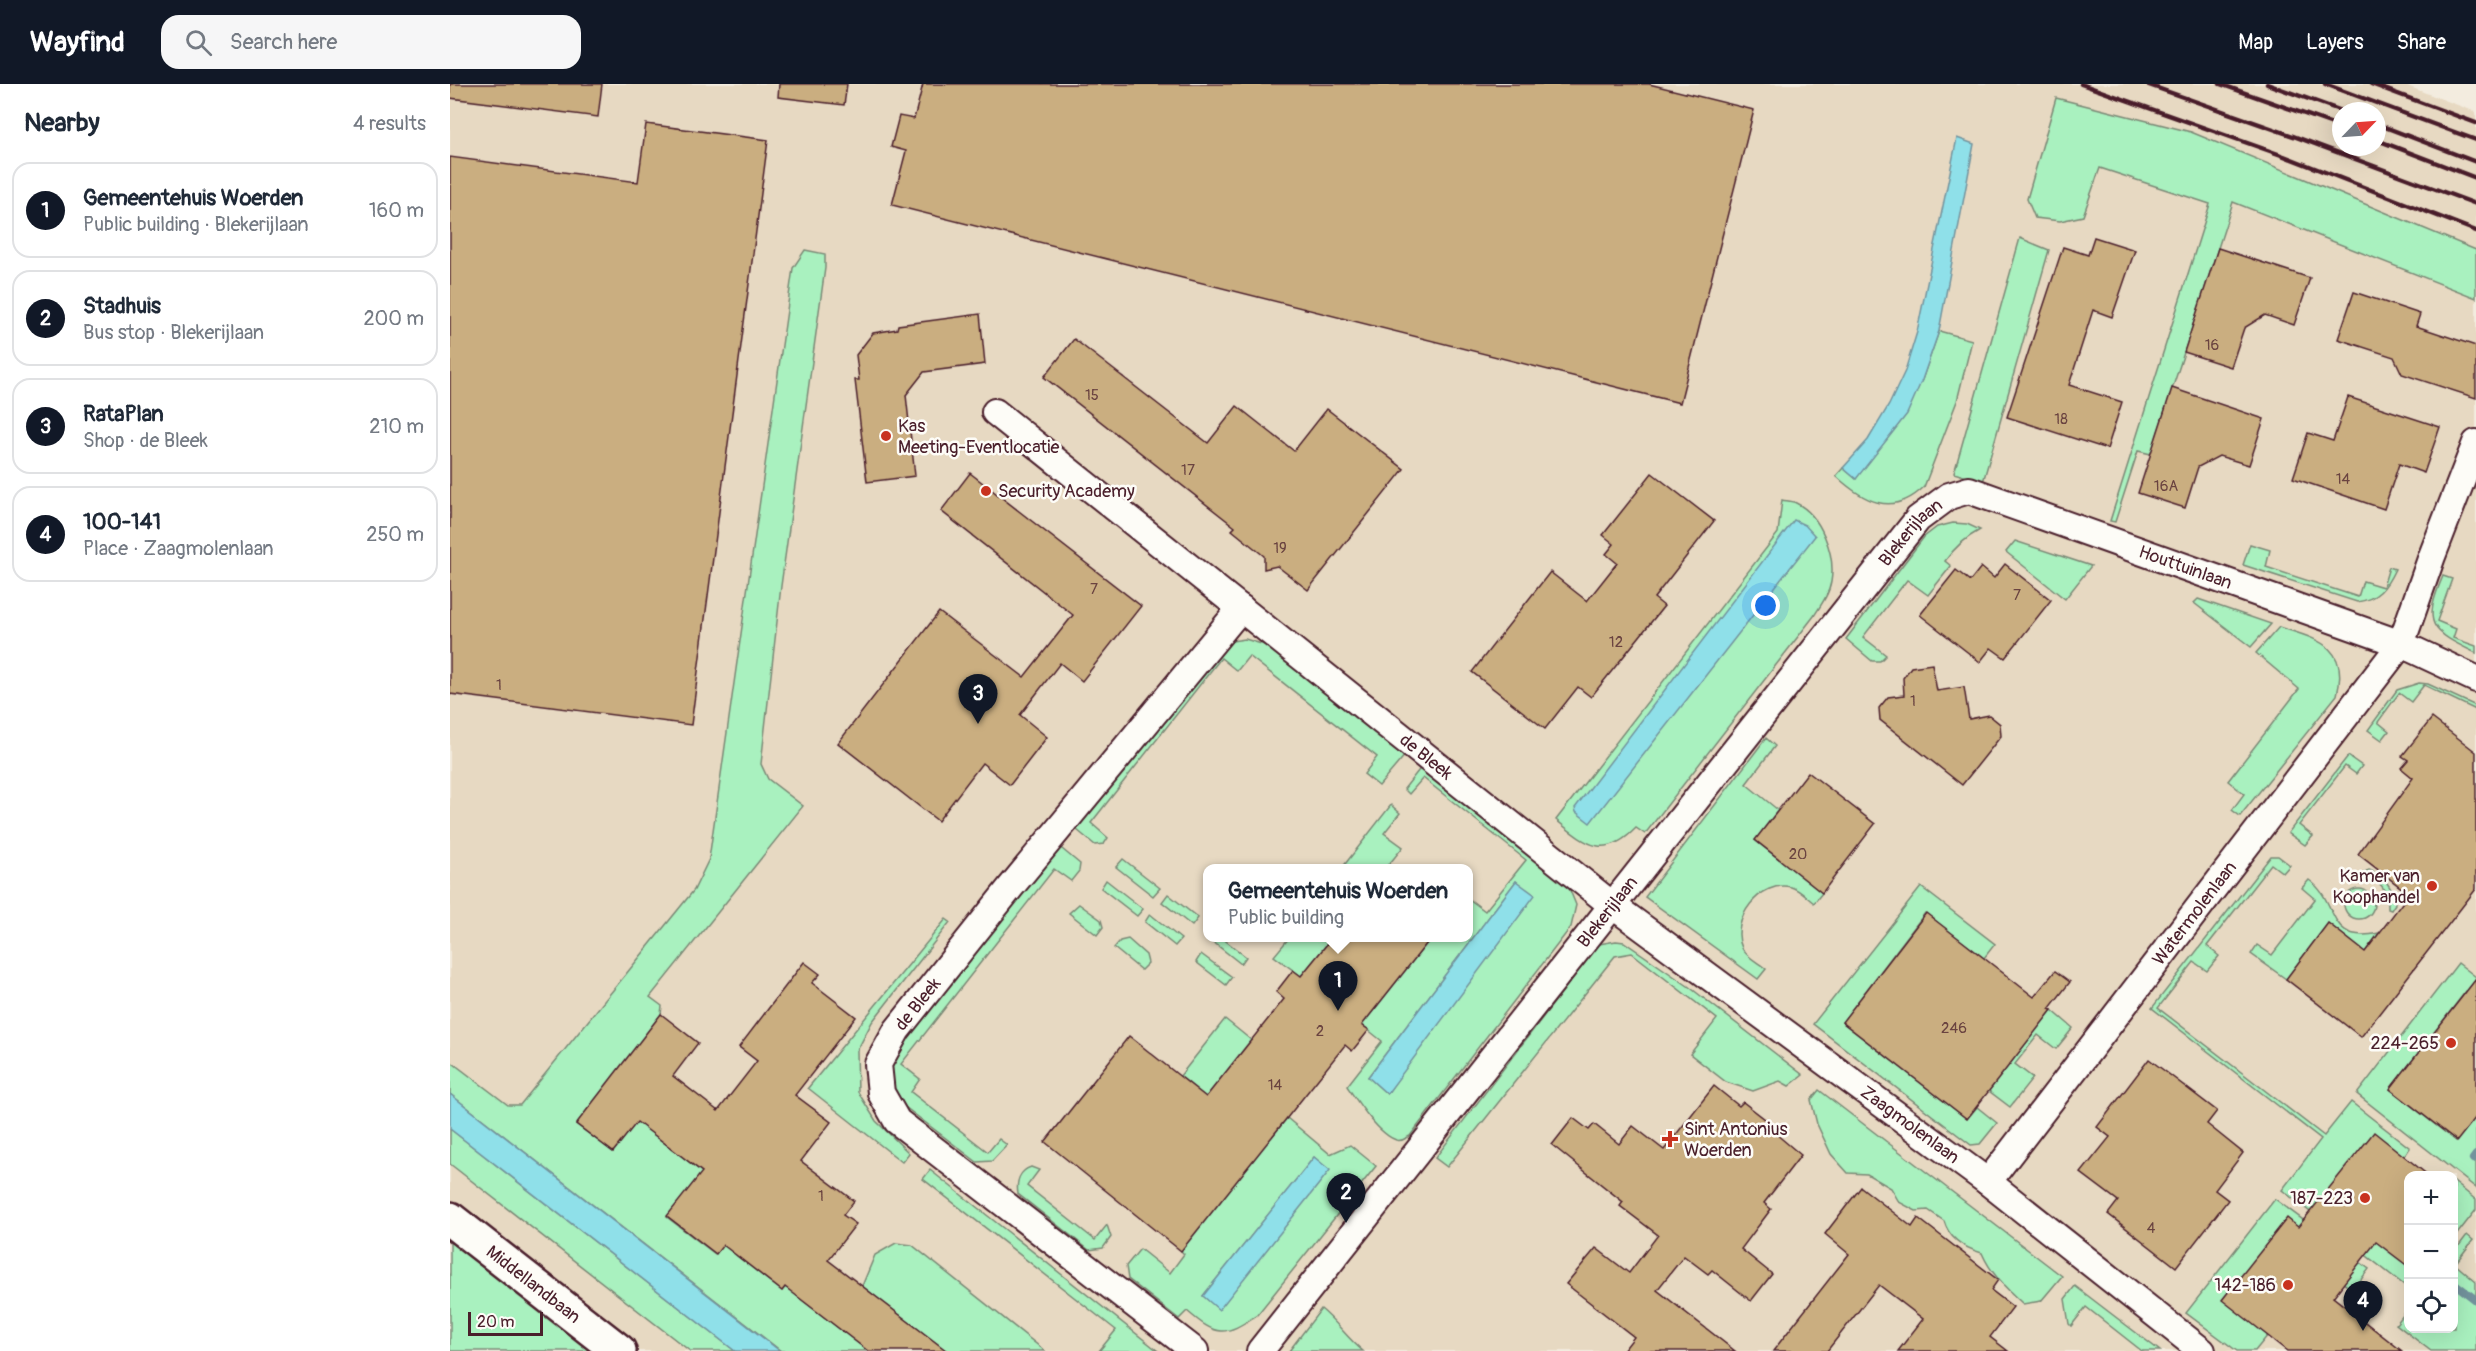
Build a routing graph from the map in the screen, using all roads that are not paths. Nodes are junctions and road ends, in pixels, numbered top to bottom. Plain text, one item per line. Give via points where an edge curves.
1 (995, 412) dead end
2 (2476, 443) edge
3 (1969, 490) joint
4 (1240, 608) junction
5 (2401, 644) junction
6 (2476, 679) edge
7 (1612, 905) junction
8 (1988, 1182) junction
9 (450, 1219) edge
10 (619, 1351) edge
11 (1195, 1351) edge
12 (1260, 1351) edge
13 (2202, 1351) edge

1 - 4 street, de Bleek
2 - 5 street
3 - 5 street, Houttuinlaan
3 - 7 street, Blekerijlaan via 1949,496 1918,519
4 - 7 street, de Bleek
4 - 11 street, de Bleek via 897,1030 878,1064 881,1093 897,1121
5 - 6 street, Houttuinlaan
5 - 8 street, Watermolenlaan
7 - 8 street, Zaagmolenlaan
7 - 12 street, Blekerijlaan
8 - 13 street, Zaagmolenlaan
9 - 10 main road, Middellandbaan

